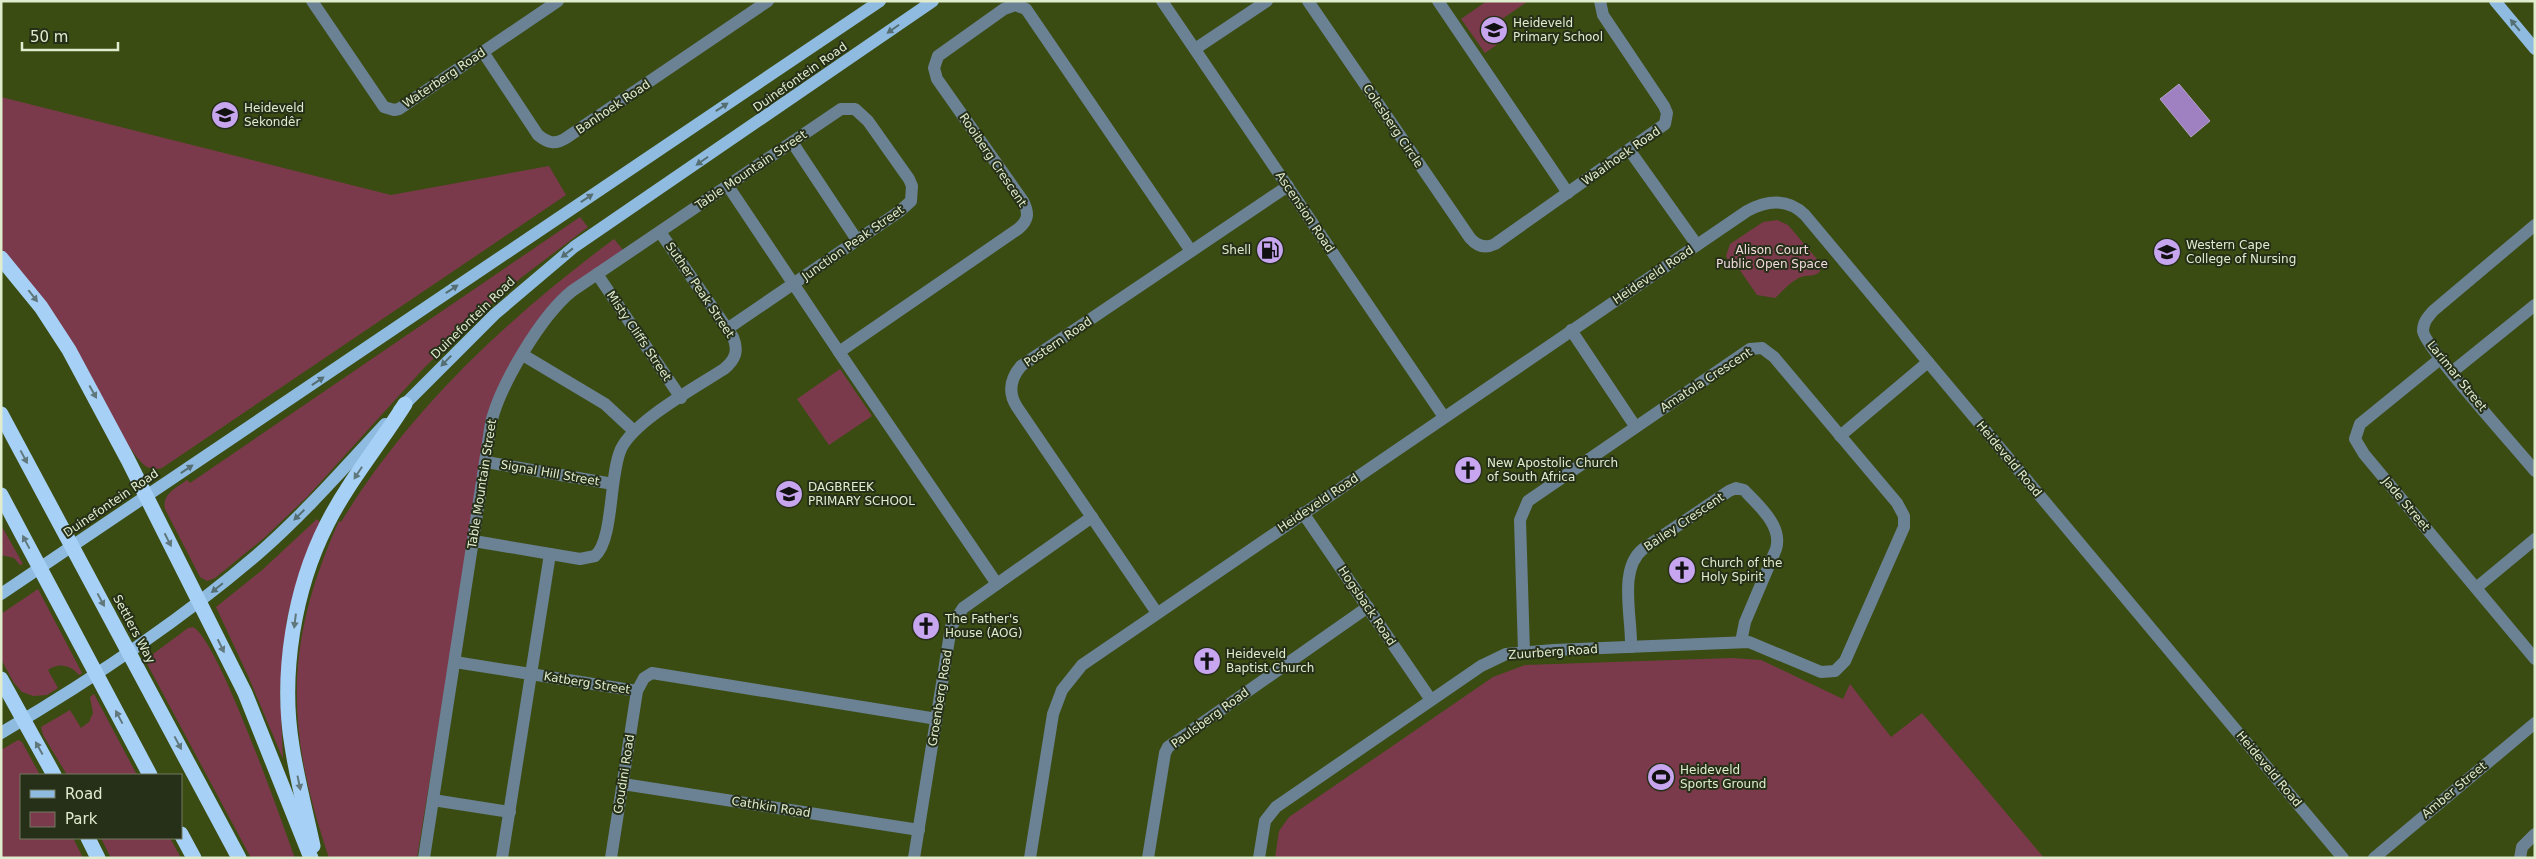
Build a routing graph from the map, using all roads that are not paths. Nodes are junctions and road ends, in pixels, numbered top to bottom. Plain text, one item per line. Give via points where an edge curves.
1 (312, 1) edge
2 (558, 1) edge
3 (768, 1) edge
4 (880, 1) edge
5 (933, 1) edge
6 (1266, 1) edge
7 (1308, 1) edge
8 (1438, 1) edge
9 (1600, 1) edge
10 (2495, 1) edge
11 (1165, 3) edge
12 (1195, 49) junction
13 (2535, 49) edge
14 (483, 52) junction
15 (855, 109) joint
16 (792, 142) junction
17 (1630, 150) junction
18 (728, 186) junction
19 (1288, 186) junction
20 (1568, 193) junction
21 (2535, 226) edge
22 (660, 232) junction
23 (857, 240) junction
24 (1697, 245) junction
25 (1482, 246) joint
26 (1191, 251) junction
27 (1, 258) edge
28 (596, 274) junction
29 (795, 283) junction
30 (2535, 305) edge
31 (727, 329) junction
32 (1571, 330) junction
33 (839, 352) junction
34 (523, 355) junction
35 (2440, 358) junction
36 (1928, 362) junction
37 (2452, 372) junction
38 (681, 398) junction
39 (405, 404) junction
40 (1, 414) edge
41 (1444, 417) junction
42 (1635, 426) junction
43 (634, 431) junction
44 (1840, 436) junction
45 (486, 462) junction
46 (2535, 471) edge
47 (614, 484) junction
48 (1, 495) edge
49 (146, 496) junction
50 (1303, 513) junction
51 (1092, 517) junction
52 (2535, 539) edge
53 (474, 541) junction
54 (550, 554) junction
55 (997, 584) junction
56 (2476, 588) junction
57 (3, 592) edge
58 (199, 602) junction
59 (1368, 607) junction
60 (1157, 613) junction
61 (1741, 642) junction
62 (1631, 647) junction
63 (1524, 652) junction
64 (2535, 659) edge
65 (455, 662) junction
66 (1835, 671) joint
67 (530, 674) junction
68 (1, 679) edge
69 (637, 691) junction
70 (1431, 700) junction
71 (937, 719) junction
72 (23, 720) junction
73 (2535, 723) edge
74 (1, 733) edge
75 (53, 774) edge
76 (149, 774) edge
77 (623, 784) junction
78 (433, 800) junction
79 (510, 812) junction
80 (919, 830) junction
81 (2535, 834) edge
82 (182, 836) edge
83 (88, 839) edge
84 (98, 858) edge
85 (194, 858) edge
86 (239, 858) edge
87 (311, 858) edge
88 (315, 858) edge
89 (424, 858) edge
90 (502, 858) edge
91 (611, 858) edge
92 (914, 858) edge
93 (1030, 858) edge
94 (1148, 858) edge
95 (1259, 858) edge
96 (2343, 858) edge
97 (2374, 858) edge
98 (2520, 858) edge

1 - 14 street, Waterberg Road via 388,109 399,109
2 - 14 street, Waterberg Road
3 - 14 street, Banhoek Road via 555,143 538,135
49 -> 4 main road, Duinefontein Road
5 -> 39 main road, Duinefontein Road via 574,247 504,304
6 - 12 street
7 - 25 street, Colesberg Circle via 1470,238
8 - 20 street
9 - 17 street, Waaihoek Road via 1603,15 1667,113 1663,127
13 -> 10 main road
11 - 12 street, Ascension Road
12 - 19 street, Ascension Road
15 - 16 street, Table Mountain Street via 841,109
15 - 23 street, Junction Peak Street via 868,121 909,179 912,194 911,201 900,211
16 - 18 street, Table Mountain Street
16 - 23 street
17 - 20 street, Waaihoek Road
17 - 24 street
18 - 22 street, Table Mountain Street
18 - 29 street
19 - 26 street, Postern Road
19 - 41 street, Ascension Road
20 - 25 street, Waaihoek Road via 1495,244
21 - 35 street, Larimar Street via 2428,316 2423,332
22 - 28 street, Table Mountain Street
22 - 31 street, Suther Peak Street
23 - 29 street, Junction Peak Street
24 - 32 street, Heideveld Road
24 - 36 street, Heideveld Road via 1760,205 1774,202 1793,206 1805,215
26 - 33 street, Rooiberg Crescent via 1028,12 1015,5 1004,9 942,52 934,68 937,79 1023,201 1028,215 1026,221
26 - 51 street, Postern Road via 1021,366 1014,376 1011,389 1014,402
27 -> 49 highway via 41,306 69,350
28 - 34 street, Table Mountain Street via 564,298 542,324
28 - 38 street, Misty Cliffs Street
29 - 31 street, Junction Peak Street
29 - 33 street
30 - 37 street
31 - 38 street, Suther Peak Street via 736,344 735,357 724,369
32 - 41 street, Heideveld Road
32 - 42 street
33 - 55 street
34 - 43 street via 605,404
34 - 45 street, Table Mountain Street via 495,409
35 - 37 street, Larimar Street
35 - 56 street, Jade Street via 2360,424 2356,439 2364,454
36 - 44 street
36 - 96 street, Heideveld Road
37 - 46 street, Larimar Street
38 - 43 street, Suther Peak Street
39 -> 58 main road, Duinefontein Road via 303,512
39 -> 88 highway via 329,521 307,570 296,610 289,698 291,744
40 -> 86 highway, Settlers Way
41 - 50 street, Heideveld Road
42 - 44 street, Amatola Crescent via 1758,347 1766,349 1774,357
42 - 63 street, Amatola Crescent via 1534,495 1523,509 1520,520
43 - 47 street, Suther Peak Street via 621,449
44 - 66 street, Amatola Crescent via 1902,510 1905,521 1845,661
45 - 47 street, Signal Hill Street
45 - 53 street, Table Mountain Street
47 - 54 street, Suther Peak Street via 603,544 598,553 585,559
76 -> 48 highway
49 - 57 main road, Duinefontein Road
49 -> 58 highway
50 - 59 street, Hogsback Road
50 - 60 street, Heideveld Road
51 - 55 street, Groenberg Road
51 - 60 street, Postern Road
52 - 56 street
53 - 54 street, Suther Peak Street
53 - 65 street, Table Mountain Street
54 - 67 street
55 - 71 street, Groenberg Road via 963,608 951,627
56 - 64 street, Jade Street
58 - 72 main road, Duinefontein Road
58 -> 87 highway via 245,693
59 - 70 street, Hogsback Road
59 - 94 street, Paulsberg Road via 1168,747
60 - 93 street, Heideveld Road via 1082,665 1062,690 1053,714
61 - 62 street, Zuurberg Road
61 - 62 street, Bailey Crescent via 1745,622 1776,550 1778,537 1772,522 1739,488 1729,491 1634,558 1628,578
61 - 66 street, Zuurberg Road via 1772,650 1820,672
62 - 63 street, Zuurberg Road
63 - 70 street, Zuurberg Road via 1506,654 1481,666
65 - 67 street
65 - 78 street, Table Mountain Street
67 - 69 street, Katberg Street
67 - 79 street, Katberg Street
68 - 72 highway
69 - 71 street, Katberg Street via 644,678 657,673
69 - 77 street, Goudini Road
70 - 95 street, Zuurberg Road via 1276,807 1265,821
71 - 80 street, Groenberg Road
72 - 74 main road, Duinefontein Road
75 -> 72 highway
73 - 97 street, Amber Street
77 - 80 street, Cathkin Road
77 - 91 street, Goudini Road
78 - 79 street
78 - 89 street, Table Mountain Street
79 - 90 street, Katberg Street
80 - 92 street, Groenberg Road
81 - 98 street via 2522,848
82 - 85 highway
83 - 84 highway

